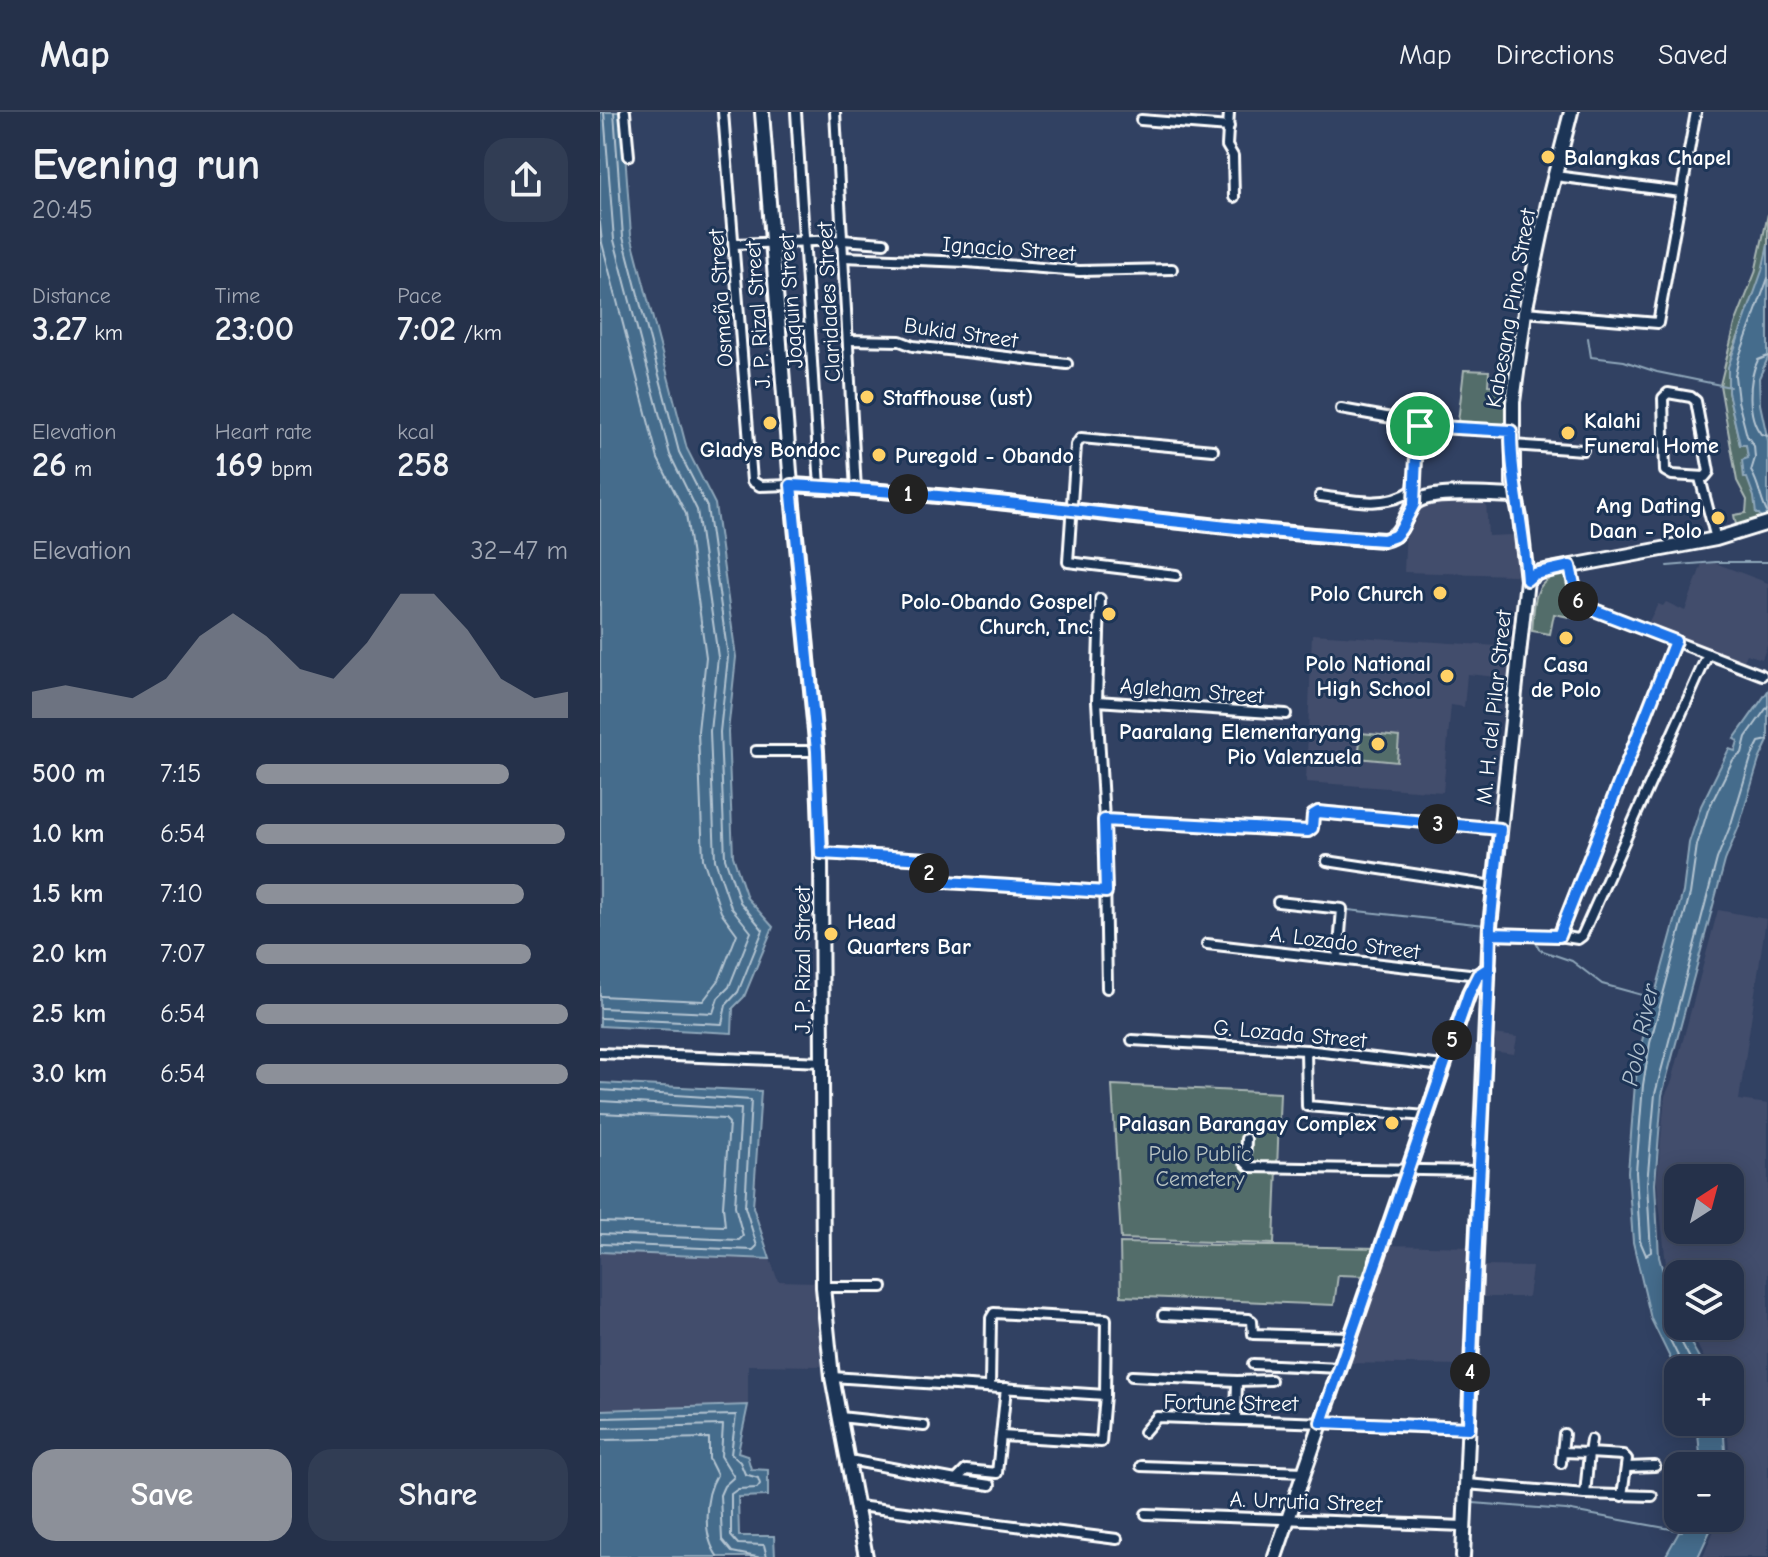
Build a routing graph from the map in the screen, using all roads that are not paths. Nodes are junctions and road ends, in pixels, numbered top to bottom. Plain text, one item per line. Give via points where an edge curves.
1 (625, 112) edge
2 (723, 112) edge
3 (762, 112) edge
4 (796, 112) edge
5 (835, 112) edge
6 (1229, 112) edge
7 (1571, 112) edge
8 (1696, 112) edge
9 (1141, 120) dead end
10 (1229, 127) junction
11 (629, 156) dead end
12 (1555, 176) junction
13 (1681, 192) junction
14 (1234, 197) dead end
15 (842, 240) junction
16 (805, 241) junction
17 (771, 242) junction
18 (884, 243) dead end
19 (734, 244) junction
20 (843, 257) junction
21 (1172, 269) dead end
22 (1525, 312) junction
23 (849, 340) junction
24 (1067, 364) dead end
25 (1341, 409) dead end
26 (1420, 426) junction
27 (1511, 431) junction
28 (1511, 445) junction
29 (1213, 450) dead end
30 (1583, 450) dead end
31 (1700, 478) junction
32 (791, 485) junction
33 (820, 487) junction
34 (856, 490) junction
35 (1320, 496) dead end
36 (1514, 496) junction
37 (1414, 497) junction
38 (1073, 509) junction
39 (1768, 523) edge
40 (1716, 539) junction
41 (1570, 566) junction
42 (1176, 575) dead end
43 (1527, 580) junction
44 (1100, 599) dead end
45 (1675, 641) junction
46 (1708, 654) junction
47 (1762, 675) dead end
48 (1097, 701) junction
49 (1286, 714) dead end
50 (756, 751) dead end
51 (817, 751) junction
52 (1104, 820) junction
53 (1500, 829) junction
54 (821, 853) junction
55 (1327, 861) dead end
56 (1493, 886) junction
57 (1106, 892) junction
58 (1278, 902) dead end
59 (1490, 934) junction
60 (1559, 936) junction
61 (1207, 944) dead end
62 (1338, 959) junction
63 (1484, 972) junction
64 (1107, 988) dead end
65 (1132, 1040) dead end
66 (1306, 1050) junction
67 (600, 1053) edge
68 (823, 1062) junction
69 (1443, 1066) junction
70 (1426, 1116) junction
71 (1246, 1139) dead end
72 (1407, 1171) junction
73 (1480, 1171) junction
74 (823, 1287) junction
75 (882, 1287) dead end
76 (1163, 1315) dead end
77 (1351, 1337) junction
78 (1253, 1364) dead end
79 (1340, 1368) junction
80 (1132, 1376) dead end
81 (832, 1377) junction
82 (1271, 1380) dead end
83 (1237, 1381) junction
84 (990, 1387) junction
85 (1006, 1388) junction
86 (1105, 1395) junction
87 (840, 1417) junction
88 (1236, 1418) junction
89 (1321, 1422) junction
90 (924, 1426) dead end
91 (1469, 1428) junction
92 (1144, 1432) dead end
93 (1564, 1434) dead end
94 (1002, 1436) junction
95 (1591, 1440) dead end
96 (1562, 1452) junction
97 (1589, 1453) junction
98 (849, 1460) junction
99 (1561, 1463) dead end
100 (1141, 1466) dead end
101 (1655, 1466) dead end
102 (1627, 1467) junction
103 (1305, 1472) junction
104 (956, 1480) junction
105 (1466, 1484) junction
106 (990, 1485) dead end
107 (1585, 1494) junction
108 (1622, 1496) junction
109 (1652, 1496) dead end
110 (858, 1506) junction
111 (1146, 1514) dead end
112 (1289, 1518) junction
113 (1464, 1526) junction
114 (1117, 1539) dead end
115 (866, 1557) edge
116 (1275, 1557) edge
117 (1463, 1557) edge

1 - 11 street
2 - 19 street, Osmeña Street
3 - 17 main road, J. P. Rizal Street
4 - 16 street, Joaquin Street
5 - 15 street, Claridades Street
6 - 10 street
7 - 12 main road, Kabesang Pino Street
8 - 13 street
9 - 10 street
10 - 14 street
12 - 13 street
12 - 22 main road, Kabesang Pino Street
13 - 22 street via 1658,323
15 - 16 street
15 - 18 street
15 - 20 street, Claridades Street
16 - 17 street
16 - 33 street, Joaquin Street
17 - 19 street
17 - 32 main road, J. P. Rizal Street
19 - 32 street, Osmeña Street via 752,481 760,486
20 - 21 street, Ignacio Street via 1079,271
20 - 23 street, Claridades Street
22 - 27 main road, Kabesang Pino Street
23 - 24 street, Bukid Street via 900,341
23 - 34 street, Claridades Street
25 - 26 street
26 - 27 street
26 - 37 street
27 - 28 main road, Kabesang Pino Street
28 - 30 street
28 - 36 main road, Kabesang Pino Street
29 - 38 street via 1081,438 1076,445
31 - 31 street via 1709,472 1696,401 1666,394 1665,471
31 - 40 street
32 - 33 main road
32 - 51 main road, J. P. Rizal Street
33 - 34 main road
34 - 38 main road
35 - 37 street via 1383,502
36 - 37 main road
36 - 43 main road, M. H. del Pilar Street
37 - 38 main road via 1401,529 1384,540
38 - 42 street via 1068,562
39 - 40 main road
40 - 41 main road
41 - 43 main road
41 - 45 street via 1577,599 1584,606
43 - 53 main road, M. H. del Pilar Street
44 - 48 street
45 - 46 street
45 - 60 street
46 - 47 street
46 - 60 street via 1580,938
48 - 49 street, Agleham Street
48 - 52 street
50 - 51 street
51 - 54 main road, J. P. Rizal Street
52 - 53 street via 1308,831 1318,812
52 - 57 street
53 - 56 main road, M. H. del Pilar Street
54 - 57 street via 927,859 930,881
54 - 68 main road, J. P. Rizal Street
55 - 56 street
56 - 59 main road, M. H. del Pilar Street
57 - 64 street
58 - 62 street via 1342,909
59 - 60 street
59 - 63 main road, M. H. del Pilar Street
61 - 62 street, A. Lozado Street
62 - 63 street, A. Lozado Street
63 - 69 main road via 1469,993
63 - 73 main road, M. H. del Pilar Street
65 - 66 street, G. Lozada Street
66 - 69 street, G. Lozada Street
66 - 70 street via 1307,1106
67 - 68 street
68 - 74 main road, J. P. Rizal Street
69 - 70 main road
70 - 72 main road
71 - 72 street via 1245,1162 1250,1167
72 - 73 street
72 - 77 main road
73 - 91 main road, M. H. del Pilar Street
74 - 75 street
74 - 81 main road, J. P. Rizal Street
76 - 77 street via 1251,1319 1253,1334
77 - 79 main road
78 - 79 street
79 - 89 main road
80 - 83 street
81 - 84 street
81 - 87 main road, J. P. Rizal Street
82 - 83 street
83 - 88 street
84 - 85 street
84 - 86 street via 994,1313 1103,1317
85 - 86 street
85 - 94 street
86 - 94 street via 1100,1443
87 - 90 street
87 - 98 main road, J. P. Rizal Street
88 - 89 street, Fortune Street
88 - 92 street, Fortune Street via 1157,1417
89 - 91 street, Fortune Street
89 - 103 main road
91 - 105 main road, M. H. del Pilar Street
93 - 96 street
94 - 104 street via 997,1473 966,1470
95 - 97 street
96 - 97 street
96 - 99 street
97 - 102 street via 1625,1456
97 - 107 street
98 - 104 street
98 - 110 main road, J. P. Rizal Street
100 - 103 street
101 - 102 street
102 - 108 street
103 - 112 main road
104 - 106 street
105 - 107 street
105 - 113 main road, M. H. del Pilar Street
107 - 108 street
108 - 109 street
110 - 114 street
110 - 115 main road, J. P. Rizal Street
111 - 112 street, A. Urrutia Street
112 - 113 street, A. Urrutia Street
112 - 116 main road
113 - 117 main road, M. H. del Pilar Street

